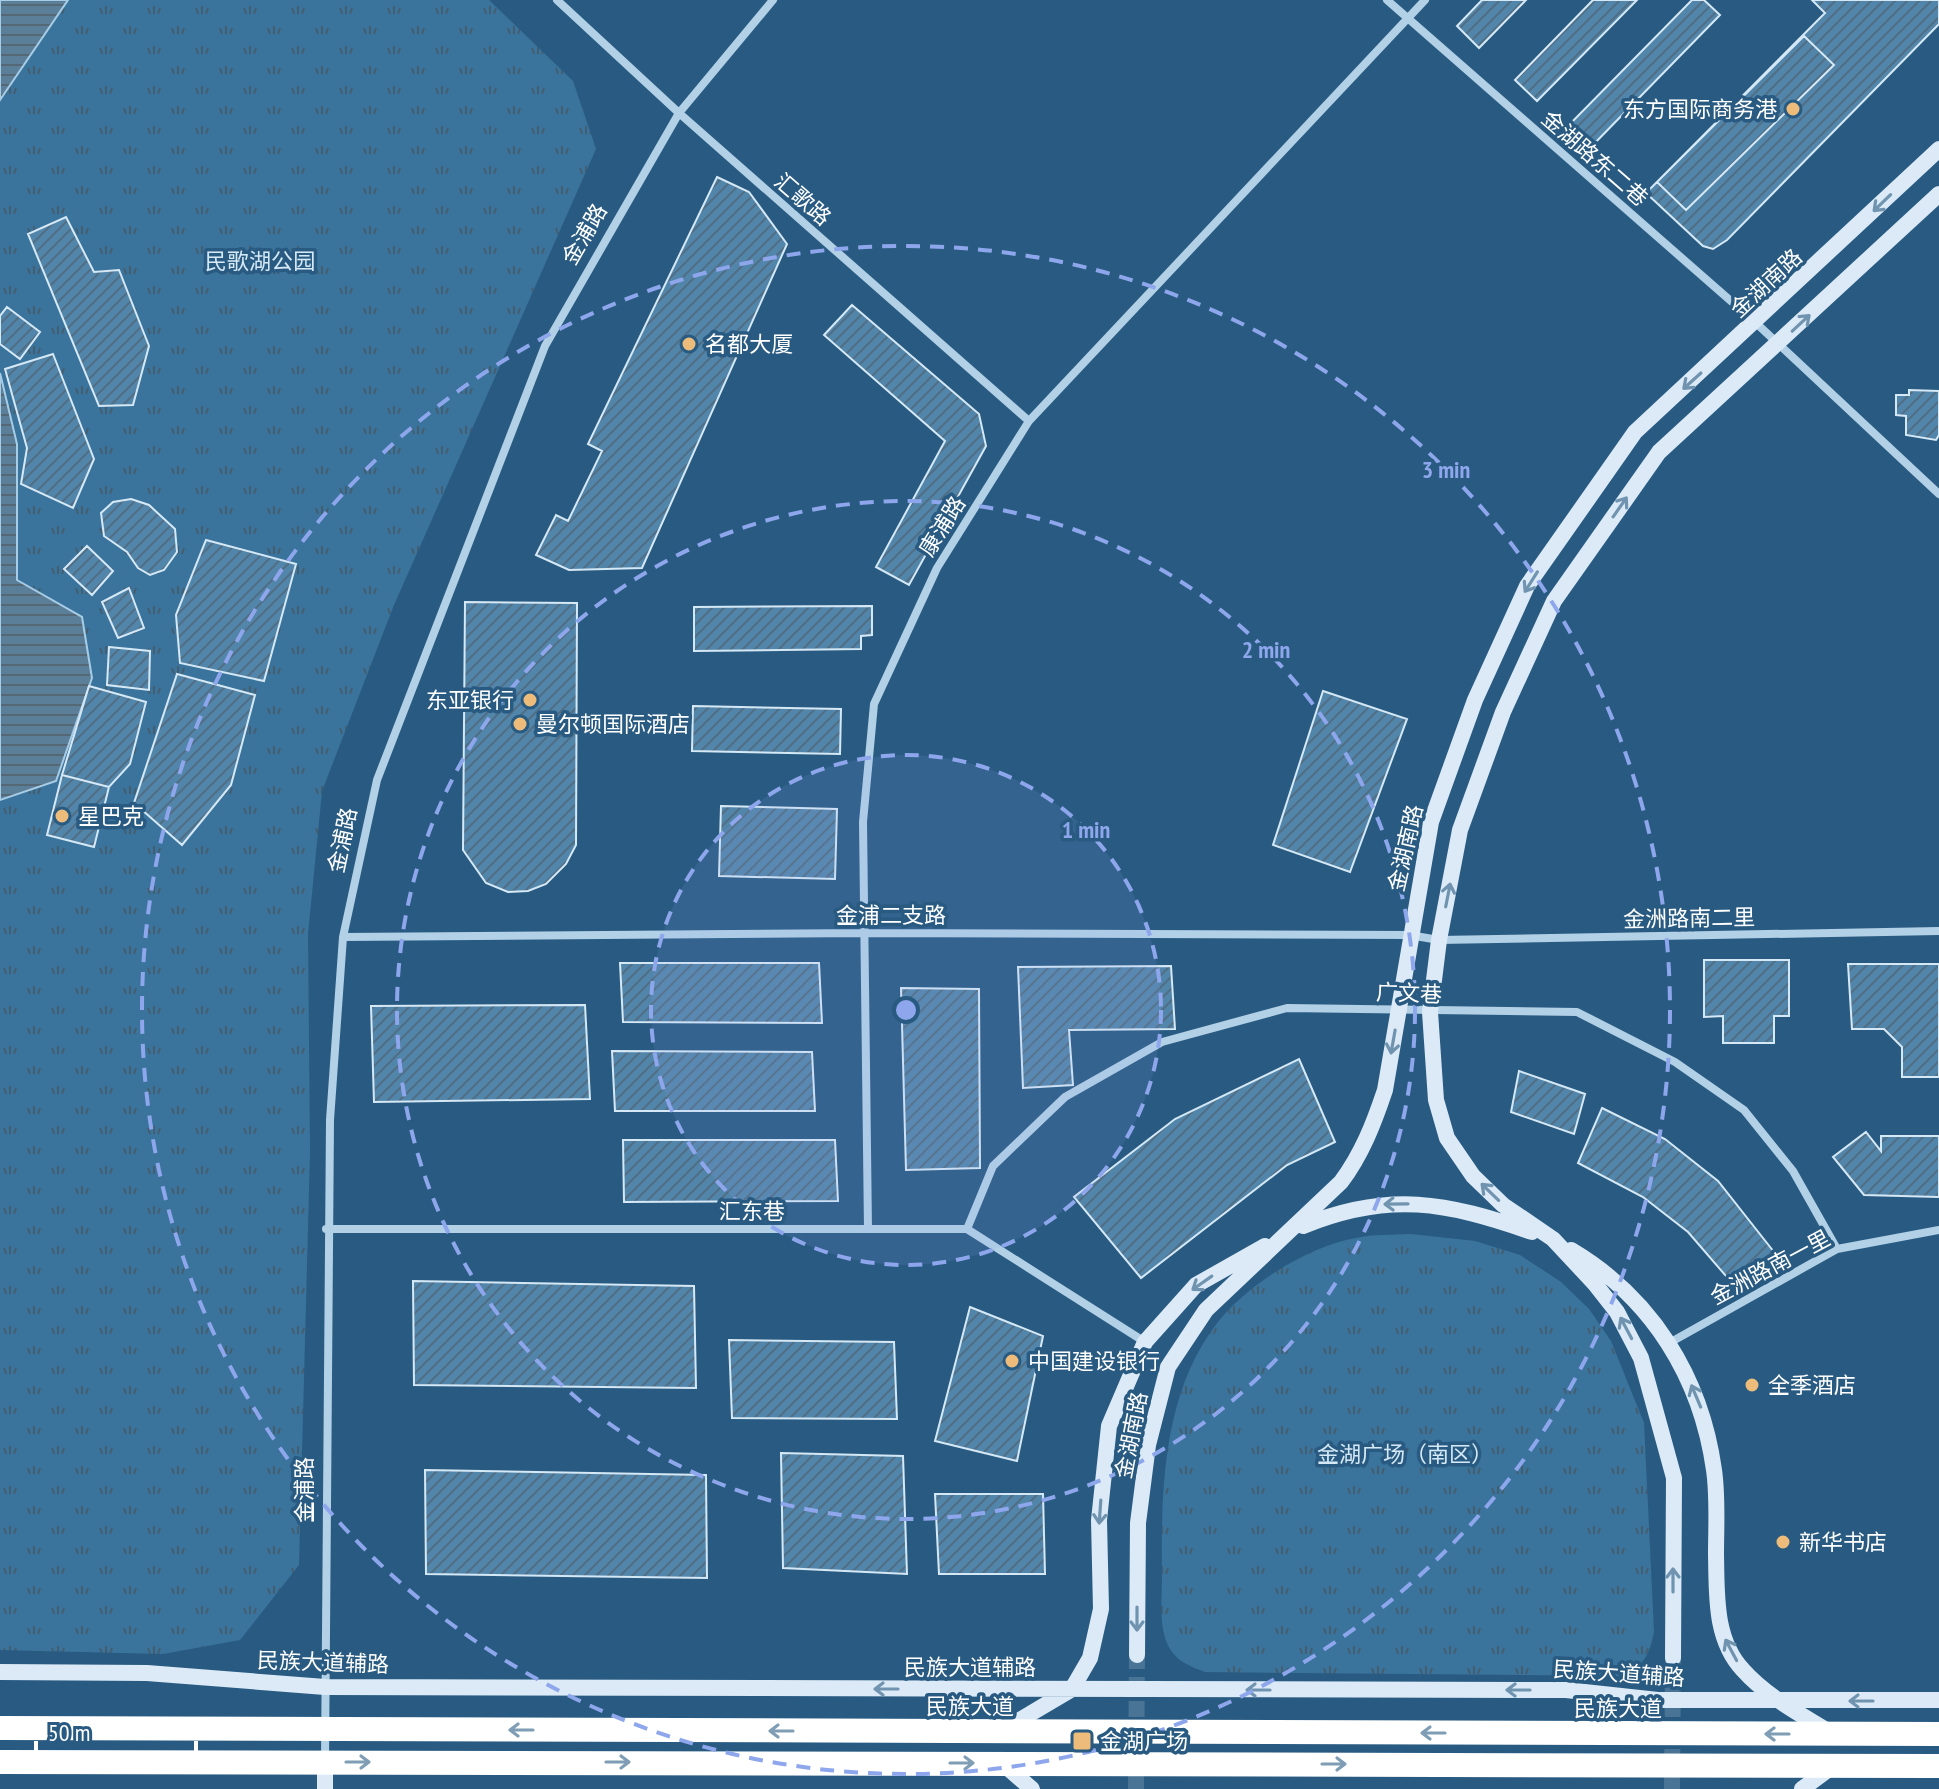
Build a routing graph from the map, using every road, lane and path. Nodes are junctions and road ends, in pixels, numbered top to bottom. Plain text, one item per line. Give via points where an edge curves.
1 (557, 0) edge
2 (773, 0) edge
3 (1387, 0) edge
4 (1425, 0) edge
5 (1408, 18) junction
6 (679, 113) junction
7 (1939, 149) edge
8 (1939, 194) edge
9 (1756, 323) junction
10 (1777, 345) junction
11 (1029, 421) junction
12 (1939, 494) edge
13 (1939, 931) edge
14 (866, 933) junction
15 (1409, 935) junction
16 (343, 937) junction
17 (1439, 940) junction
18 (1399, 1010) junction
19 (1430, 1012) junction
20 (326, 1229) junction
21 (868, 1229) junction
22 (967, 1229) junction
23 (1293, 1230) junction
24 (1939, 1230) edge
25 (1553, 1239) junction
26 (1837, 1249) junction
27 (1145, 1342) junction
28 (1671, 1342) junction
29 (1137, 1655) tunnel mouth
30 (1673, 1658) tunnel mouth
31 (0, 1672) edge
32 (325, 1687) junction
33 (1072, 1689) junction
34 (1939, 1700) edge
35 (1779, 1701) junction
36 (0, 1728) edge
37 (325, 1730) junction
38 (1001, 1732) junction
39 (1833, 1734) junction
40 (1939, 1734) edge
41 (0, 1762) edge
42 (325, 1762) junction
43 (1002, 1763) junction
44 (1833, 1766) junction
45 (1939, 1766) edge
46 (325, 1789) edge
47 (1032, 1789) edge
48 (1802, 1789) edge

1 - 6 street, 汇歌路
2 - 6 street, 金浦路
3 - 5 street, 金湖路东二巷
4 - 5 street, 康浦路
5 - 9 street, 金湖路东二巷
5 - 11 street, 康浦路
6 - 11 street, 汇歌路
6 - 16 street, 金浦路 via 545,346 377,780
7 -> 9 main road, 金湖南路
10 -> 8 main road
9 - 10 street, 金湖路东二巷
9 -> 15 main road, 金湖南路 via 1635,432 1527,586 1475,700 1431,822
10 - 12 street, 金湖路东二巷
17 -> 10 main road via 1460,830 1503,712 1554,601 1659,452
11 - 14 street, 康浦路 via 937,568 874,704 863,822
13 - 17 street, 金洲路南二里
14 - 15 street, 金浦二支路
14 - 16 street, 金浦二支路
14 - 21 street, 康浦路
15 - 17 street, 金浦二支路
15 - 18 main road, 金湖南路
16 - 20 street, 金浦路
17 - 19 main road
18 - 19 street, 广文巷
18 - 22 street, 广文巷 via 1287,1008 1162,1042 1065,1097 993,1166
18 -> 23 main road, 金湖南路 via 1385,1090 1357,1161
25 -> 19 main road via 1503,1205 1473,1176 1447,1138 1436,1100
19 - 26 street, 广文巷 via 1577,1012 1675,1062 1744,1110 1793,1171
20 - 21 street, 汇东巷
20 - 32 street, 金浦路
21 - 22 street, 汇东巷
22 - 27 street
25 -> 23 main road via 1481,1214 1397,1203 1344,1209
23 -> 27 main road via 1196,1285
23 -> 29 main road, 金湖南路 via 1206,1310 1168,1367 1148,1445 1138,1523
24 - 26 street, 金洲路南一里
25 - 28 main road via 1604,1269
30 -> 25 main road via 1674,1478 1663,1427 1641,1358 1617,1312
26 - 28 street, 金洲路南一里
27 -> 33 main road via 1109,1426 1099,1520 1101,1609 1090,1658
35 -> 28 main road via 1742,1669 1718,1617 1715,1472 1700,1403
31 - 32 main road, 民族大道辅路 via 147,1673
33 -> 32 main road, 民族大道辅路
32 - 37 street, 金浦路
35 -> 33 main road, 民族大道辅路 via 1658,1700 1566,1690
33 - 38 main road
34 -> 35 main road, 民族大道辅路
35 - 39 main road
36 - 37 highway, 民族大道
38 -> 37 highway, 民族大道
37 - 42 street, 金浦路
39 -> 38 highway, 民族大道
39 - 40 highway, 民族大道
41 - 42 highway
42 -> 43 highway
42 - 46 main road, 金浦路
43 -> 44 highway
43 - 47 main road
44 - 45 highway
44 - 48 main road

